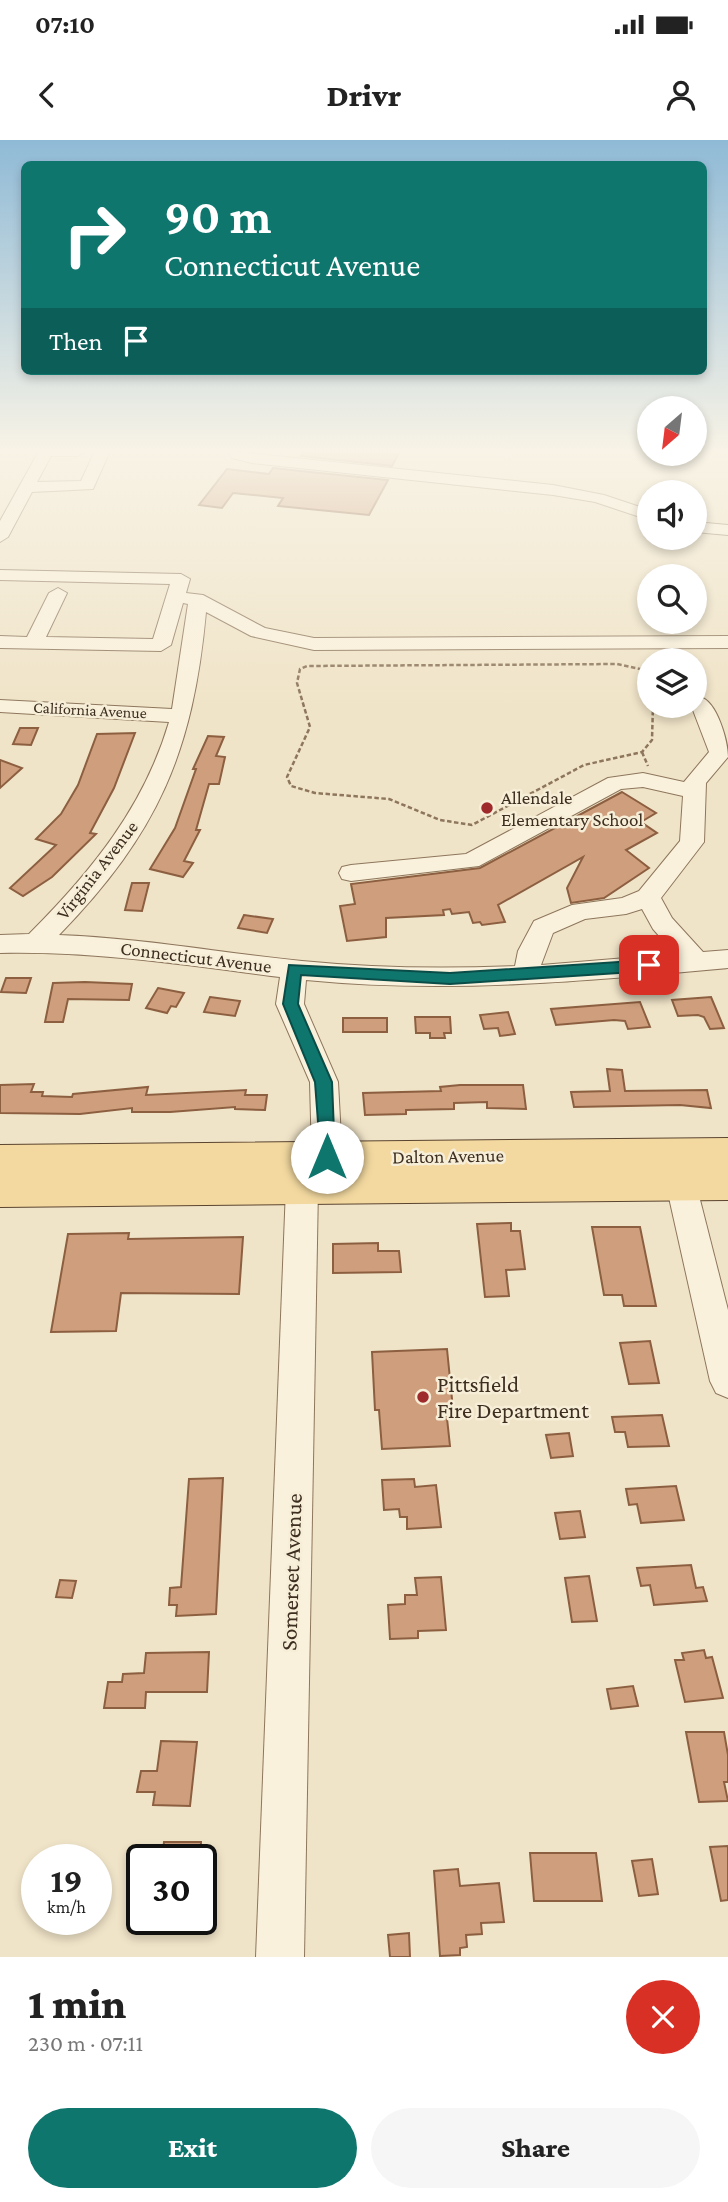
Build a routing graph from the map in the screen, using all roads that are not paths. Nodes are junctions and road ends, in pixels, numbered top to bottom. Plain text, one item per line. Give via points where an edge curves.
1 (0, 575) edge
2 (58, 593) dead end
3 (176, 596) junction
4 (197, 598) junction
5 (0, 642) edge
6 (728, 642) edge
7 (34, 643) junction
8 (0, 706) edge
9 (181, 716) junction
10 (705, 718) edge
11 (693, 791) junction
12 (351, 873) dead end
13 (648, 897) junction
14 (37, 942) junction
15 (0, 944) edge
16 (728, 959) edge
17 (697, 962) junction
18 (294, 969) junction
19 (526, 974) junction
20 (728, 1153) edge
21 (327, 1157) junction
22 (0, 1161) edge
23 (681, 1184) junction
24 (728, 1184) edge
25 (302, 1188) junction
26 (0, 1191) edge
27 (728, 1381) edge
28 (279, 1957) edge

1 - 3 street via 181,579
2 - 7 street
3 - 4 street
3 - 7 street via 161,645
4 - 6 street via 253,630 314,644
4 - 9 street, Virginia Avenue
5 - 7 street
8 - 9 street, California Avenue
9 - 14 street, Virginia Avenue via 151,795 124,841
10 - 11 street via 720,753 695,782
11 - 12 street via 643,780 616,783 471,861
11 - 13 street via 692,842
13 - 17 street via 662,923
13 - 19 street via 626,906 581,911 543,927
14 - 15 street, Connecticut Avenue
14 - 18 street, Connecticut Avenue via 77,942
16 - 17 street, Connecticut Avenue
17 - 19 street, Connecticut Avenue
18 - 19 street, Connecticut Avenue via 450,978
18 - 21 street via 290,1004 324,1082
20 - 21 main road, Dalton Avenue
21 - 22 main road, Dalton Avenue
23 - 24 main road, Dalton Avenue
23 - 25 main road, Dalton Avenue
23 - 27 street
25 - 26 main road, Dalton Avenue
25 - 28 street, Somerset Avenue

